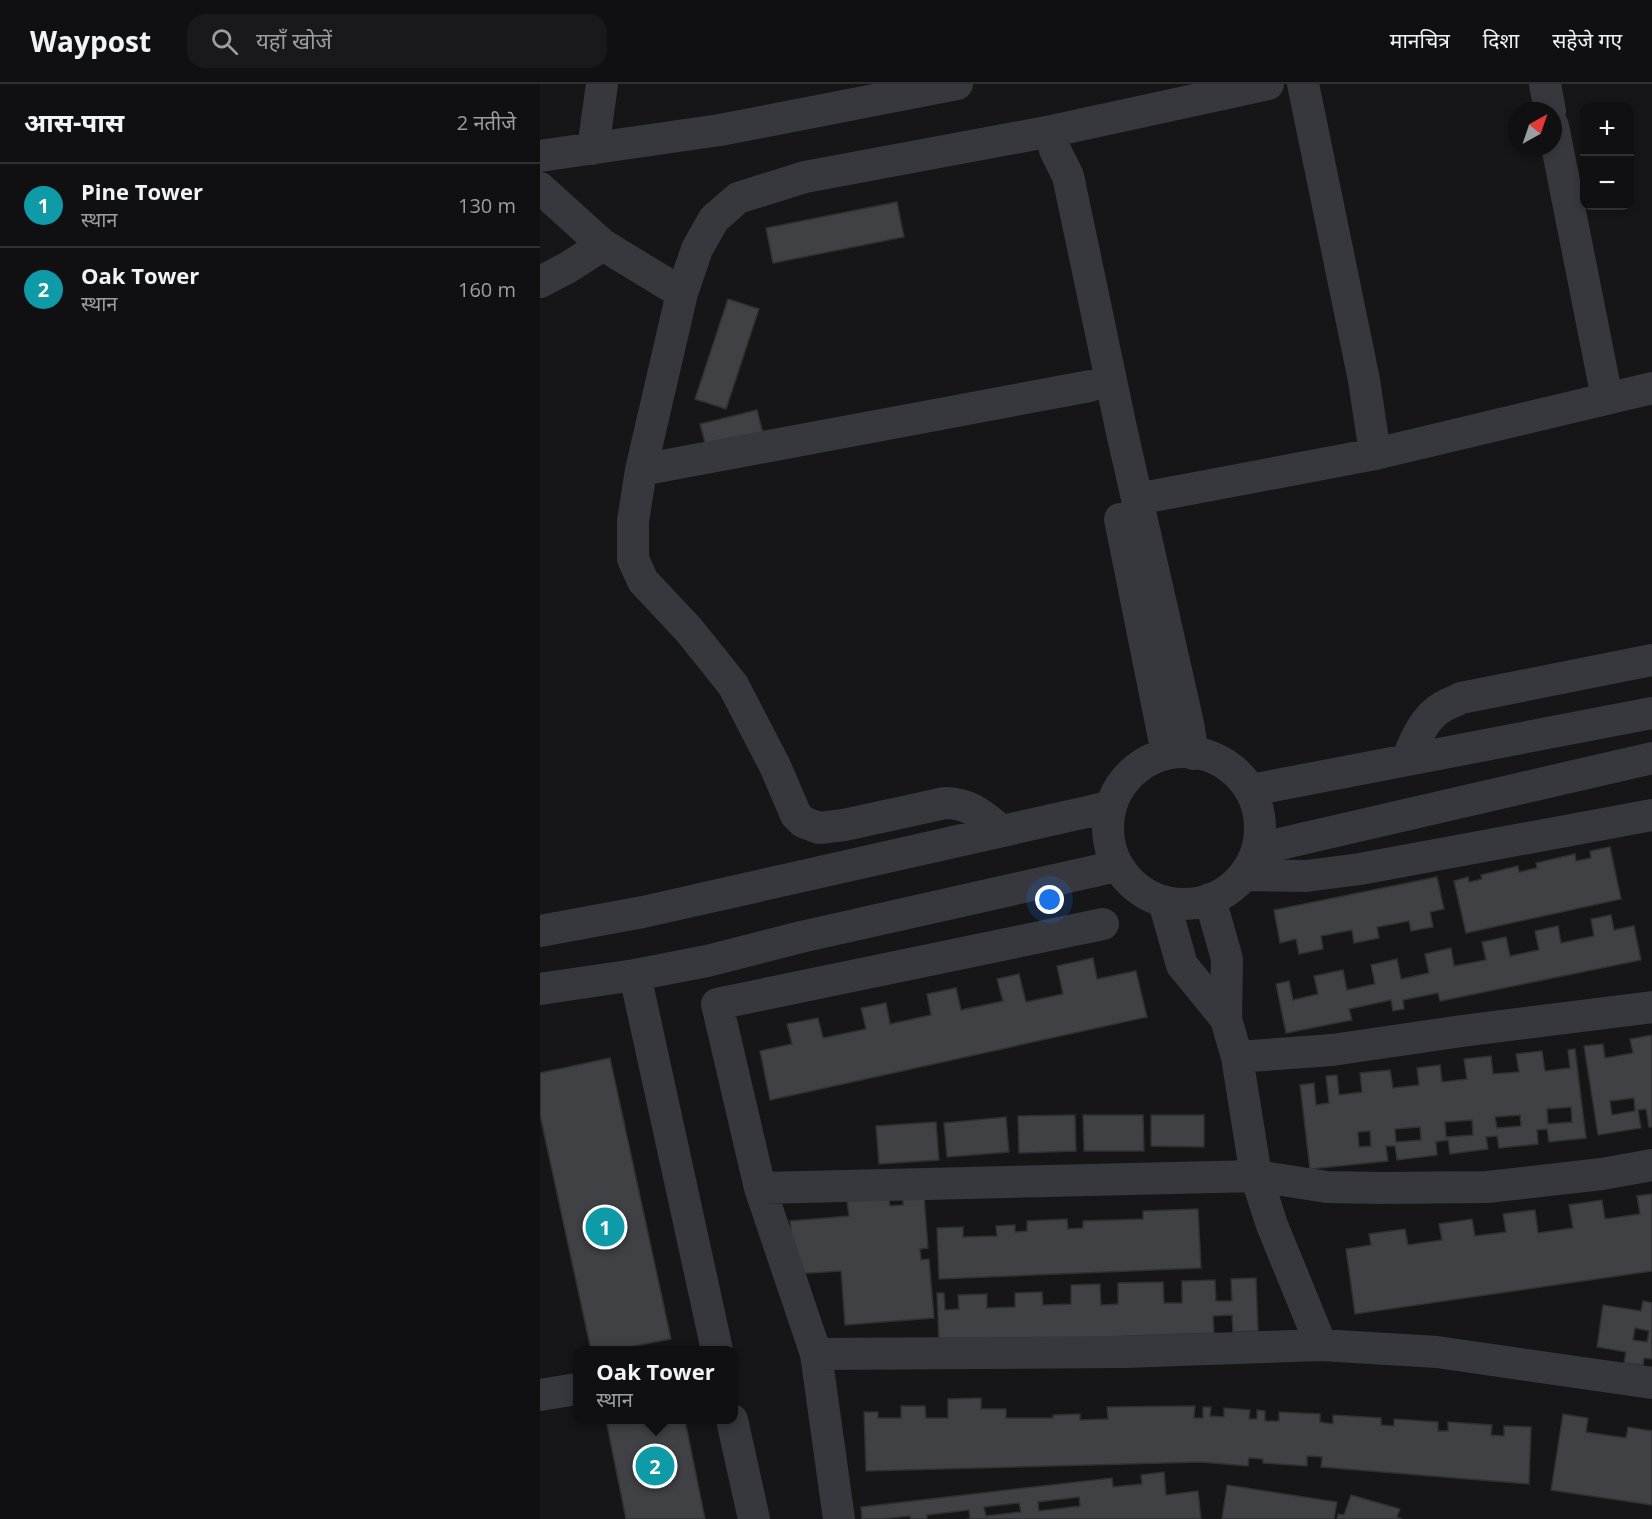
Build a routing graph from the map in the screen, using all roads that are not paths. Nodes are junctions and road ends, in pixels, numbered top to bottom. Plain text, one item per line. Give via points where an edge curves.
1 (602, 84) edge
2 (957, 84) edge
3 (1268, 84) edge
4 (1304, 84) edge
5 (1545, 84) edge
6 (1548, 102) edge
7 (1053, 141) junction
8 (593, 149) junction
9 (540, 156) edge
10 (1559, 156) edge
11 (540, 188) edge
12 (603, 245) junction
13 (540, 282) edge
14 (682, 293) junction
15 (1090, 386) junction
16 (1652, 388) edge
17 (1607, 398) junction
18 (1375, 454) junction
19 (641, 470) junction
20 (1137, 499) junction
21 (1652, 660) edge
22 (1652, 713) edge
23 (1180, 754) junction
24 (1652, 758) edge
25 (1407, 760) junction
26 (1251, 790) junction
27 (1109, 807) junction
28 (1652, 815) edge
29 (1002, 831) junction
30 (1252, 862) junction
31 (1117, 866) junction
32 (1210, 899) junction
33 (1164, 902) junction
34 (1103, 924) dead end
35 (540, 930) edge
36 (635, 975) junction
37 (540, 989) edge
38 (1652, 1007) edge
39 (1226, 1019) junction
40 (1237, 1057) junction
41 (1652, 1165) edge
42 (1256, 1176) junction
43 (760, 1188) junction
44 (1321, 1345) junction
45 (716, 1346) edge
46 (816, 1354) junction
47 (1652, 1383) edge
48 (573, 1390) edge
49 (540, 1395) edge
50 (733, 1424) edge
51 (754, 1519) edge
52 (840, 1519) edge

1 - 8 street
2 - 8 street via 720,130
3 - 7 street
4 - 18 street via 1364,380
5 - 6 street
7 - 14 street via 805,177 738,198 714,219 697,249
7 - 15 street via 1050,181
7 - 20 street via 1068,176
8 - 9 street
10 - 17 street
11 - 12 street
12 - 13 street
12 - 14 street
14 - 19 street
15 - 19 street
15 - 23 street
16 - 17 street
17 - 18 street
18 - 20 street
19 - 29 street via 633,522 633,559 644,581 733,685 796,815 819,828 957,803
20 - 23 street via 1188,723
21 - 25 street via 1461,698 1431,717 1419,732
22 - 25 street
23 - 26 street via 1204,754 1231,767
23 - 27 street via 1146,761 1123,781
24 - 30 street
25 - 26 street
26 - 30 street via 1260,819
27 - 29 street
27 - 31 street via 1108,837
28 - 30 street via 1306,876
29 - 35 street via 643,912
30 - 32 street via 1222,895
31 - 33 street via 1137,888
31 - 36 street
32 - 33 street via 1194,905
32 - 39 street via 1227,959
33 - 39 street via 1182,965
34 - 43 street via 717,1004
36 - 37 street
36 - 45 street
38 - 40 street via 1332,1050
39 - 40 street
40 - 42 street
41 - 42 street via 1487,1187 1327,1187
42 - 43 street
42 - 44 street
43 - 46 street
44 - 46 street via 1125,1352
44 - 47 street via 1437,1352
46 - 52 street
48 - 49 street
50 - 51 street

